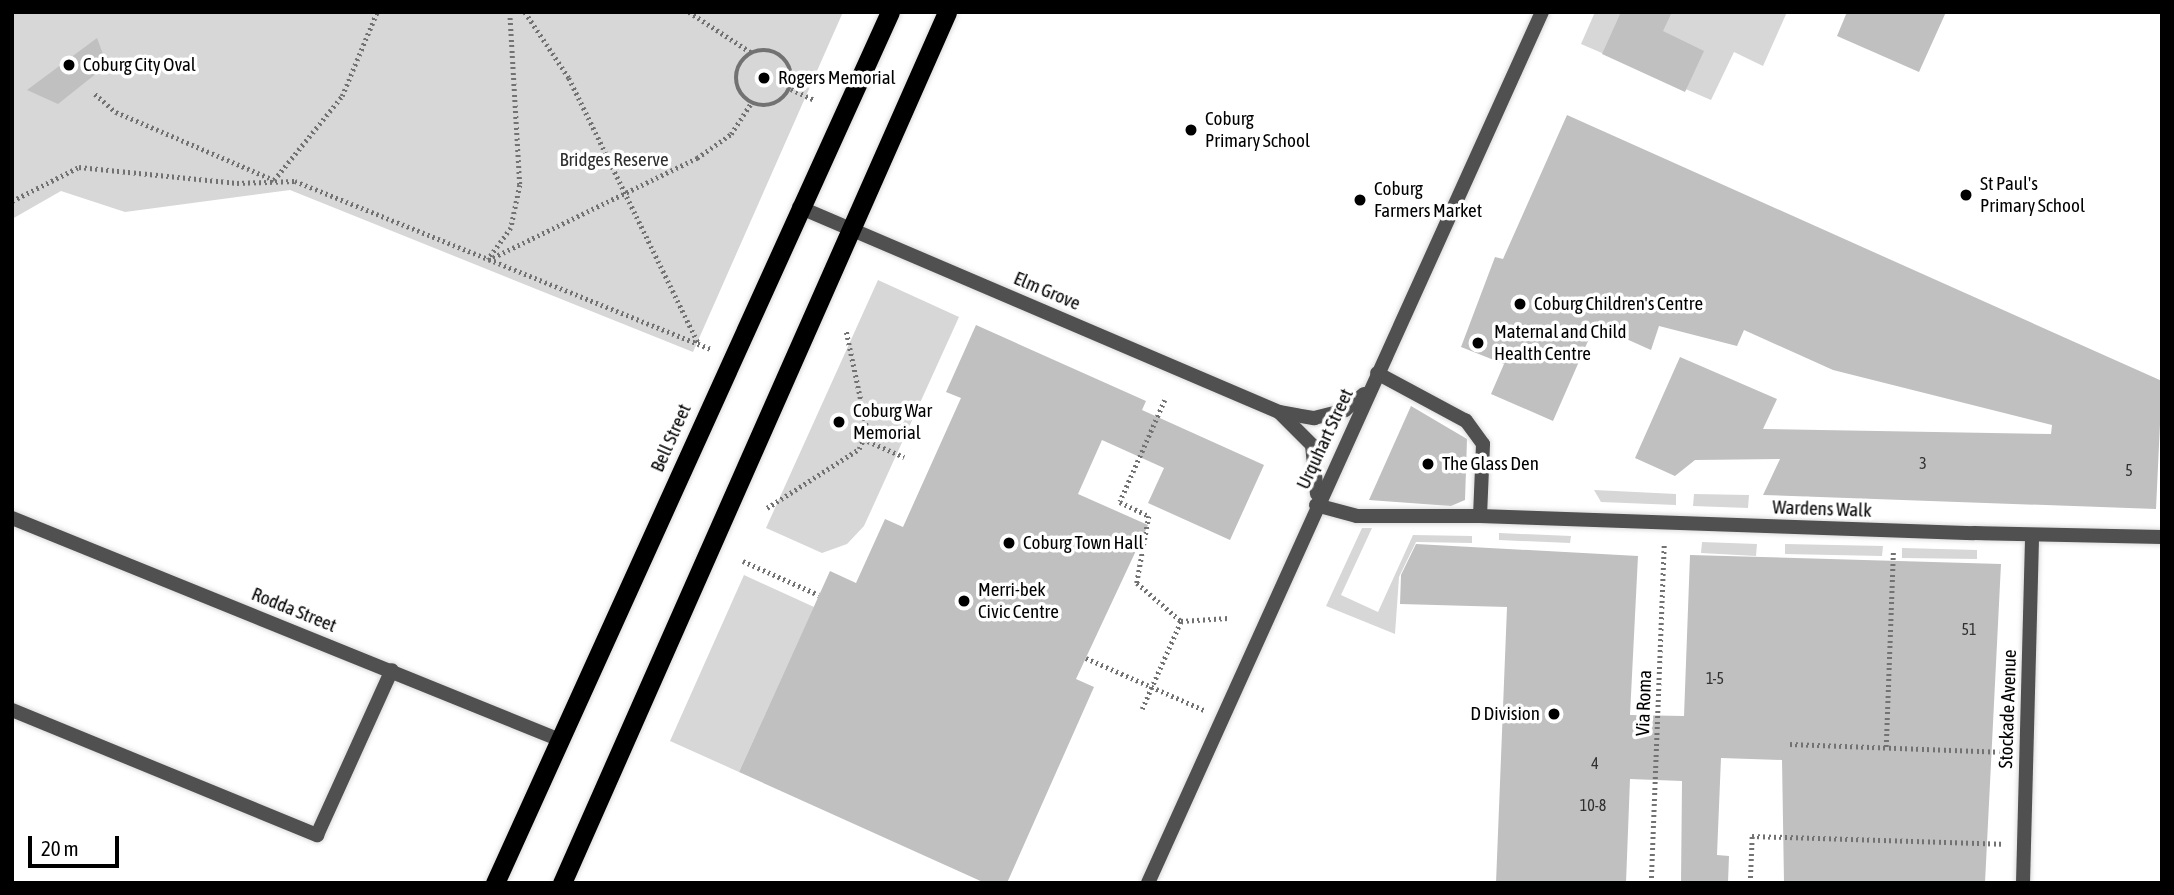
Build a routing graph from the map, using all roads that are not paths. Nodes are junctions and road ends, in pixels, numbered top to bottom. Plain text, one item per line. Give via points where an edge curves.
1 (890, 12) edge
2 (947, 12) edge
3 (1542, 12) edge
4 (799, 207) junction
5 (854, 229) junction
6 (1377, 373) junction
7 (1368, 391) junction
8 (1279, 412) junction
9 (1316, 505) junction
10 (1480, 516) junction
11 (12, 518) edge
12 (2032, 536) junction
13 (2162, 537) edge
14 (392, 670) junction
15 (12, 710) edge
16 (560, 740) junction
17 (495, 883) edge
18 (562, 883) edge
19 (1148, 883) edge
20 (2022, 883) edge

1 - 4 highway, Bell Street
2 - 5 highway
3 - 6 street, Urquhart Street
4 - 5 street, Elm Grove
4 - 16 highway, Bell Street
5 - 8 street, Elm Grove
5 - 18 highway
6 - 7 street, Urquhart Street
6 - 10 street via 1466,421 1483,444
7 - 8 street, Elm Grove via 1345,410 1314,418
7 - 9 street, Urquhart Street
8 - 9 street, Elm Grove via 1312,445
9 - 10 street, Wardens Walk via 1357,516
9 - 19 street, Urquhart Street
10 - 12 street, Wardens Walk
11 - 14 street, Rodda Street
12 - 13 street, Wardens Walk
12 - 20 street, Stockade Avenue
14 - 15 street via 317,835
14 - 16 street, Rodda Street
16 - 17 highway, Bell Street

